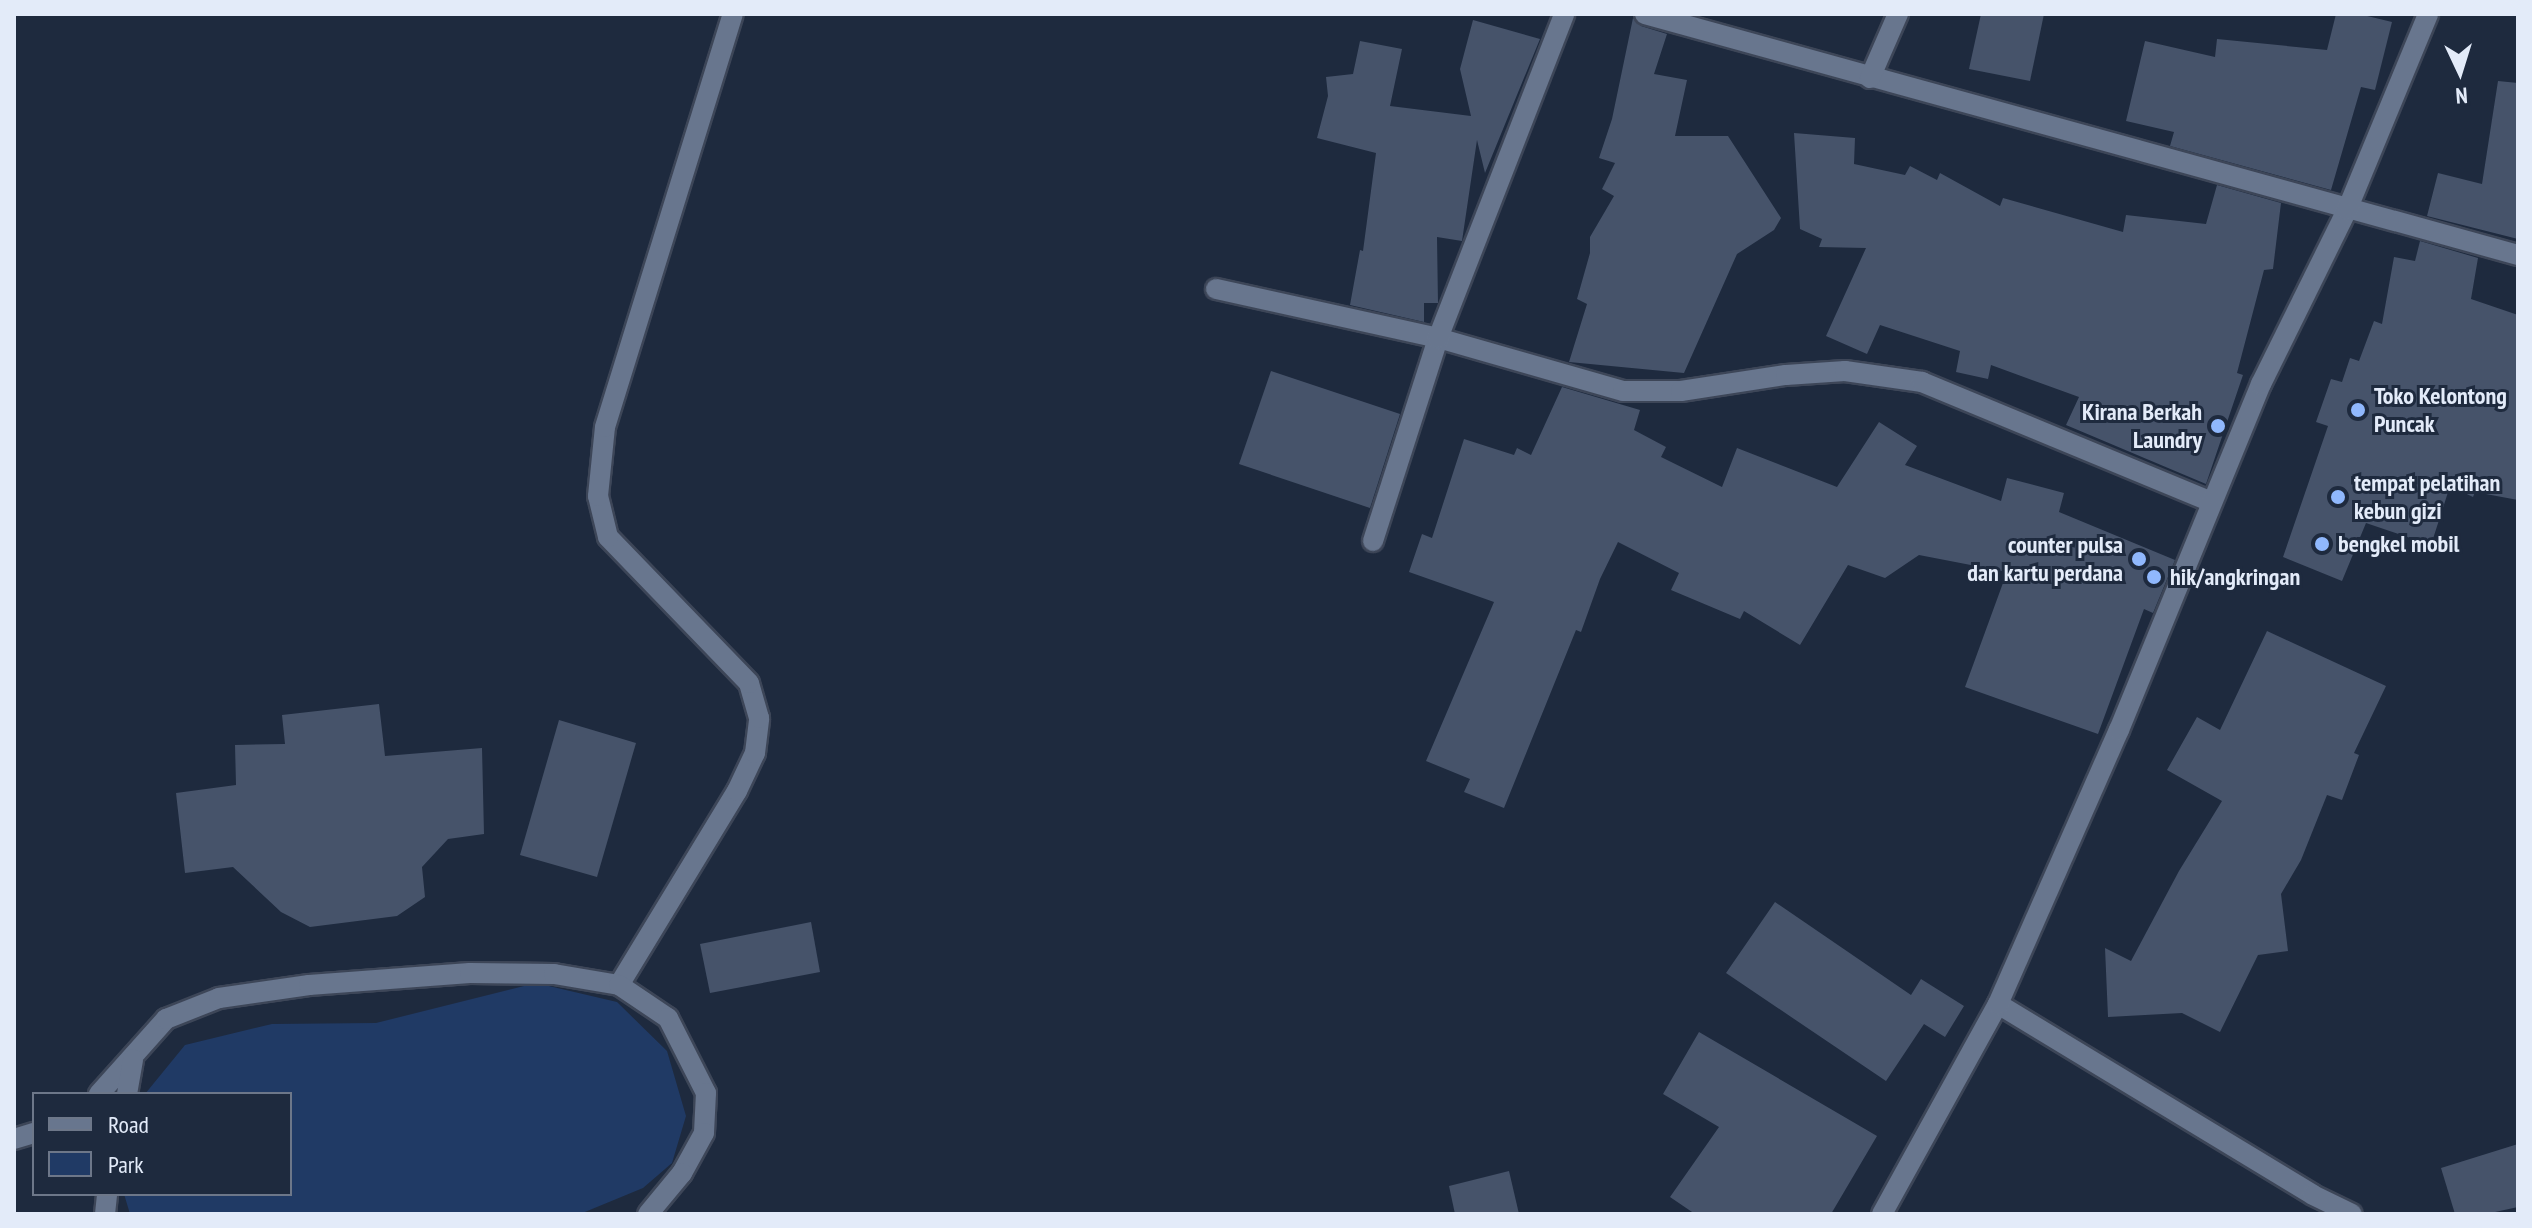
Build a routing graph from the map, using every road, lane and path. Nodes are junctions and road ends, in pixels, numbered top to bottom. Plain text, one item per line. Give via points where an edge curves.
1 (733, 14) edge
2 (1564, 14) edge
3 (1645, 14) edge
4 (1898, 14) edge
5 (2428, 14) edge
6 (1870, 78) junction
7 (2347, 210) junction
8 (2518, 255) edge
9 (1216, 289) dead end
10 (1438, 338) junction
11 (2210, 501) junction
12 (1373, 541) dead end
13 (619, 985) junction
14 (1998, 1004) junction
15 (133, 1060) junction
16 (101, 1092) edge
17 (127, 1092) edge
18 (648, 1214) edge
19 (1882, 1214) edge
20 (2352, 1214) edge

1 - 13 street via 605,427 598,496 608,537 749,683 759,718 755,753
2 - 10 street
3 - 6 street
4 - 6 street
5 - 7 street
6 - 7 street
7 - 8 street
7 - 11 street
9 - 10 street
10 - 11 street via 1623,391 1681,391 1845,371 1922,382
10 - 12 street
11 - 14 street via 2119,730
13 - 15 street via 554,974 470,973 234,996 166,1019
13 - 18 street via 668,1018 706,1093 704,1133 682,1173
14 - 19 street
14 - 20 street
15 - 16 street
15 - 17 street

